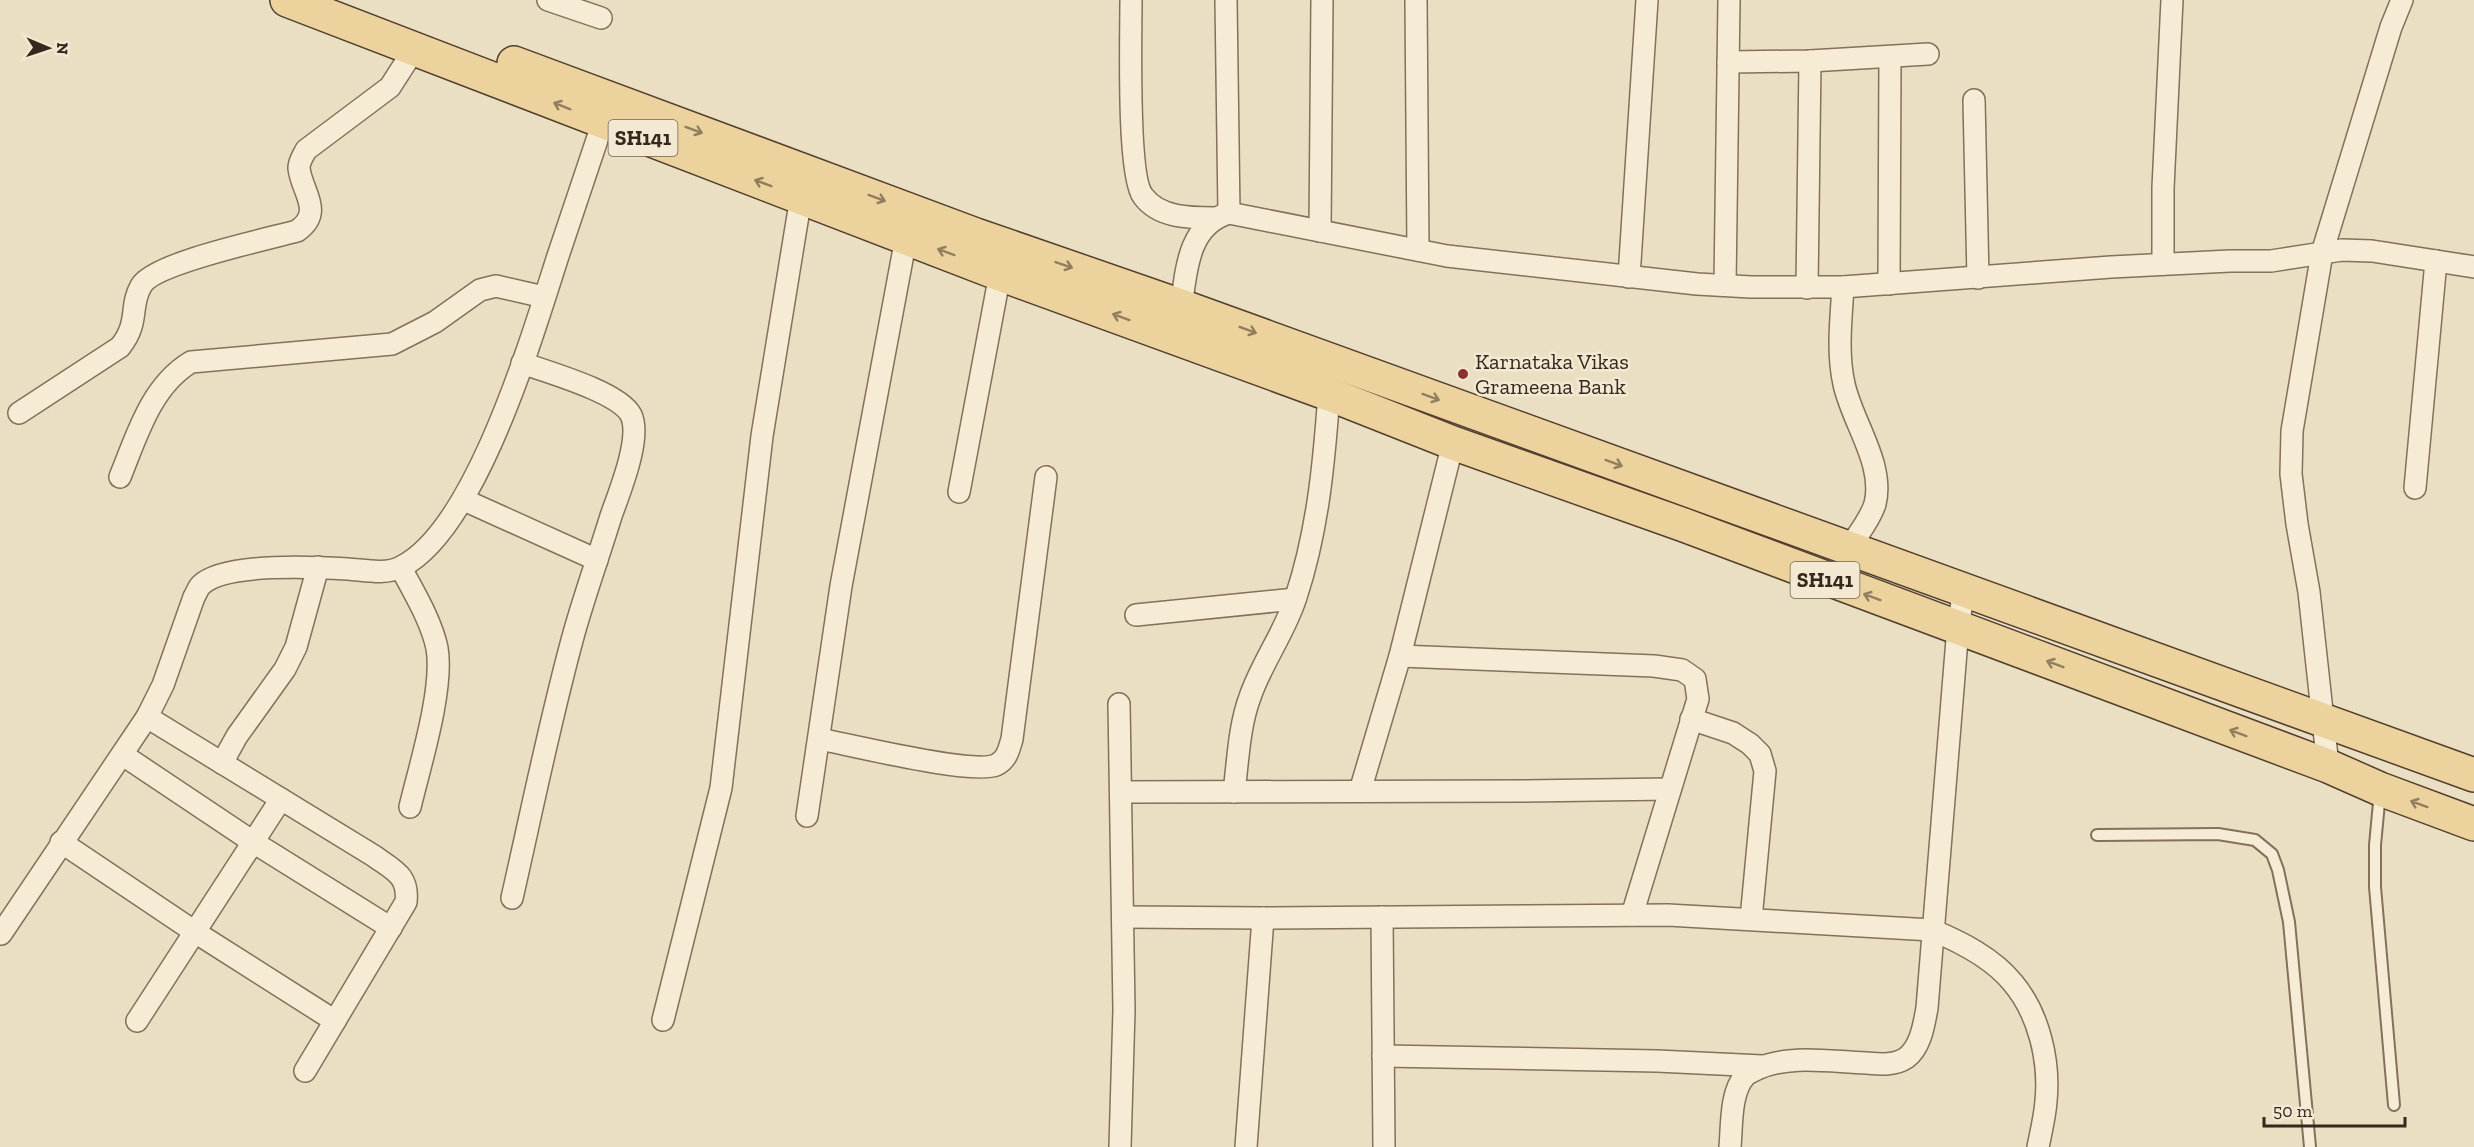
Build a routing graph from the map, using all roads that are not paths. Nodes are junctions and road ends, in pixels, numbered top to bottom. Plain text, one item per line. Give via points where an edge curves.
1 (287, 0) edge
2 (344, 0) edge
3 (548, 0) edge
4 (1131, 0) edge
5 (1226, 0) edge
6 (1322, 0) edge
7 (1416, 0) edge
8 (1647, 0) edge
9 (1729, 0) edge
10 (2172, 0) edge
11 (2402, 0) edge
12 (601, 18) dead end
13 (415, 48) junction
14 (1928, 54) dead end
15 (1890, 57) junction
16 (1810, 61) junction
17 (1728, 62) junction
18 (1974, 100) dead end
19 (603, 122) junction
20 (801, 197) junction
21 (1222, 215) junction
22 (1320, 231) junction
23 (906, 238) junction
24 (1418, 250) junction
25 (2322, 253) junction
26 (1004, 260) junction
27 (2436, 261) junction
28 (2163, 264) junction
29 (2474, 267) edge
30 (1629, 277) junction
31 (1978, 278) junction
32 (1889, 284) junction
33 (1725, 285) junction
34 (1843, 287) junction
35 (1807, 288) junction
36 (544, 297) junction
37 (1179, 322) junction
38 (522, 363) junction
39 (1329, 393) junction
40 (19, 413) dead end
41 (1453, 443) junction
42 (120, 477) dead end
43 (1046, 477) dead end
44 (2415, 488) dead end
45 (959, 492) dead end
46 (464, 500) junction
47 (1849, 548) junction
48 (597, 560) junction
49 (318, 567) junction
50 (401, 568) junction
51 (1964, 590) junction
52 (1295, 599) junction
53 (1136, 615) dead end
54 (1958, 627) junction
55 (1400, 656) junction
56 (1119, 704) dead end
57 (147, 717) junction
58 (2323, 719) junction
59 (1691, 720) junction
60 (819, 739) junction
61 (123, 755) junction
62 (222, 763) junction
63 (2328, 766) junction
64 (2474, 775) edge
65 (1670, 789) junction
66 (2380, 789) junction
67 (1360, 791) junction
68 (1122, 792) junction
69 (1234, 792) junction
70 (281, 799) junction
71 (410, 807) dead end
72 (807, 816) dead end
73 (2474, 824) edge
74 (2097, 835) dead end
75 (61, 842) junction
76 (253, 842) junction
77 (512, 898) dead end
78 (1632, 915) junction
79 (1124, 917) junction
80 (1382, 917) junction
81 (1263, 918) junction
82 (1751, 919) junction
83 (391, 928) junction
84 (1932, 930) junction
85 (195, 932) junction
86 (1, 934) edge
87 (663, 1020) dead end
88 (137, 1021) dead end
89 (335, 1021) junction
90 (1383, 1056) junction
91 (1763, 1066) junction
92 (305, 1071) dead end
93 (2394, 1105) dead end
94 (1120, 1147) edge
95 (1246, 1147) edge
96 (1384, 1147) edge
97 (1730, 1147) edge
98 (2038, 1147) edge
99 (2310, 1147) edge

1 - 13 main road, SH141
2 -> 26 main road, SH141
3 - 12 street
4 - 21 street via 1134,163 1142,195 1153,206 1175,216
5 - 21 street
6 - 22 street
7 - 24 street
8 - 30 street
9 - 17 street
10 - 28 street
11 - 25 street
19 -> 13 main road, SH141
13 - 40 street via 390,87 306,150 299,167 310,202 306,225 152,276 141,284 130,334 120,347
14 - 15 street
15 - 16 street
15 - 32 street
16 - 17 street
16 - 35 street
17 - 33 street
18 - 31 street
20 -> 19 main road, SH141
19 - 36 street
20 - 23 main road, SH141
20 - 87 street via 762,436 721,788
21 - 22 street
21 - 37 street via 1202,230 1190,252
22 - 24 street
26 -> 23 main road, SH141
23 - 60 street via 841,586
24 - 30 street
25 - 27 street via 2372,251
25 - 28 street via 2271,261
25 - 58 street via 2292,431 2291,474
26 - 37 main road
26 - 45 street
27 - 29 street
27 - 44 street
28 - 31 street
30 - 33 street
31 - 32 street
32 - 34 street
33 - 35 street
34 - 35 street
34 - 47 street via 1844,384 1872,463 1877,491 1870,514
36 - 38 street
36 - 42 street via 496,286 480,290 435,322 392,344 191,362 166,383 146,413
37 - 39 main road, SH141
37 -> 47 main road
38 - 46 street
38 - 48 street via 602,392 622,404 631,415 634,430 625,473
39 - 41 main road, SH141
39 - 52 street via 1317,515
54 -> 41 main road, SH141
41 - 55 street
43 - 60 street via 1007,756 997,765 970,768
46 - 48 street
46 - 50 street via 424,549
47 - 51 main road
48 - 77 street via 554,711
49 - 50 street via 377,571
49 - 57 street via 265,568 230,574 201,585
49 - 62 street via 296,647
50 - 71 street via 429,626 439,666
51 - 54 street
51 - 58 main road
52 - 53 street
52 - 69 street via 1250,696
63 -> 54 main road, SH141
54 - 84 street
55 - 59 street via 1683,670 1695,679 1698,699
55 - 67 street
56 - 68 street
57 - 61 street
57 - 62 street
58 - 63 street
58 - 64 main road
59 - 65 street
59 - 82 street via 1733,733 1760,754 1765,771
60 - 72 street
61 - 75 street
61 - 76 street
62 - 70 street
63 - 66 main road, SH141
65 - 67 street
65 - 78 street
73 -> 66 main road, SH141
66 - 93 lane via 2375,887
67 - 69 street
68 - 69 street
68 - 79 street
70 - 76 street
70 - 83 street via 374,856 405,881 406,902
74 - 99 lane via 2218,834 2255,840 2272,854 2289,922
75 - 85 street
75 - 86 street
76 - 83 street
76 - 85 street
78 - 80 street
78 - 82 street
79 - 81 street
79 - 94 street
80 - 81 street
80 - 90 street
81 - 95 street
82 - 84 street
83 - 89 street
84 - 91 street via 1923,1030 1907,1058 1892,1064 1796,1060
84 - 98 street via 1994,964 2013,982 2029,1007 2038,1030 2047,1079
85 - 88 street
85 - 89 street
89 - 92 street
90 - 91 street via 1657,1060
90 - 96 street
91 - 97 street via 1746,1074 1738,1087

